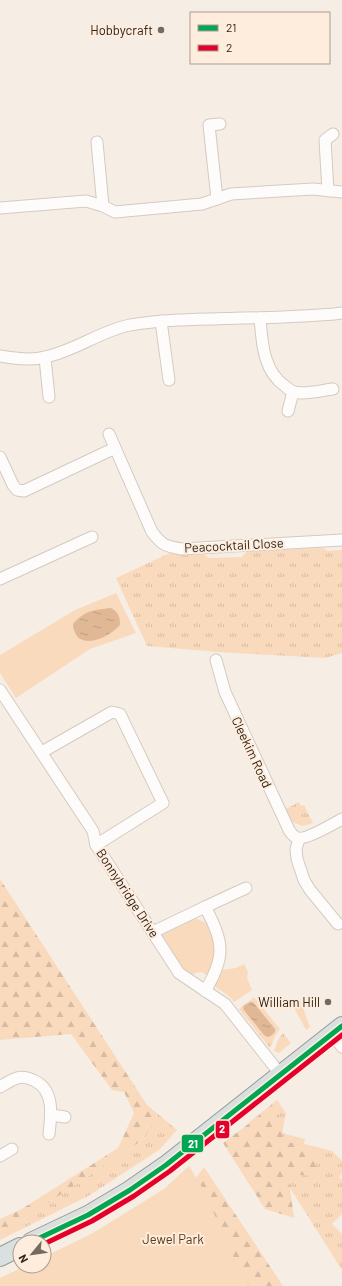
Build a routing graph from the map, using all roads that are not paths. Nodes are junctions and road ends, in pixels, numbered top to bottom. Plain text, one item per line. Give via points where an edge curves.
1 (220, 124) dead end
2 (333, 134) dead end
3 (97, 142) dead end
4 (328, 191) junction
5 (342, 192) edge
6 (217, 199) junction
7 (103, 206) junction
8 (0, 208) edge
9 (342, 313) edge
10 (260, 318) junction
11 (161, 321) junction
12 (0, 356) edge
13 (44, 358) junction
14 (169, 380) dead end
15 (333, 389) dead end
16 (293, 392) junction
17 (49, 397) dead end
18 (288, 411) dead end
19 (109, 434) dead end
20 (115, 448) junction
21 (0, 457) edge
22 (92, 537) dead end
23 (342, 540) edge
24 (0, 579) edge
25 (216, 660) dead end
26 (0, 690) edge
27 (42, 752) junction
28 (342, 819) edge
29 (298, 839) junction
30 (96, 845) junction
31 (246, 888) dead end
32 (205, 907) junction
33 (338, 924) dead end
34 (153, 932) junction
35 (205, 991) junction
36 (339, 1036) edge
37 (281, 1075) junction
38 (0, 1087) edge
39 (51, 1115) junction
40 (65, 1117) dead end
41 (49, 1134) dead end
42 (12, 1149) dead end
43 (0, 1156) edge
44 (48, 1234) edge
45 (12, 1251) edge
46 (0, 1257) edge

1 - 6 street via 209,125
2 - 4 street via 325,140
3 - 7 street
4 - 5 street
4 - 6 street via 313,189 231,194
6 - 7 street via 202,204 115,212
7 - 8 street via 86,201
9 - 10 street
10 - 11 street
10 - 16 street via 262,346 268,365 278,381
11 - 13 street via 129,326
11 - 14 street
12 - 13 street via 19,359
13 - 17 street
15 - 16 street
16 - 18 street
19 - 20 street, Peacocktail Close
20 - 21 street via 24,491 17,490 13,485
20 - 23 street, Peacocktail Close via 152,532 168,547 182,549
22 - 24 street
25 - 29 street, Cleekim Road via 224,692 289,830
26 - 27 street, Bonnybridge Drive
27 - 30 street, Bonnybridge Drive via 93,831
27 - 30 street via 112,712 120,714 163,803
28 - 29 street
29 - 33 street via 297,860 304,880
30 - 34 street, Bonnybridge Drive
31 - 32 street
32 - 34 street
32 - 35 street via 214,923 220,944 220,962
34 - 35 street, Bonnybridge Drive via 180,973
35 - 37 street, Bonnybridge Drive via 225,1004
36 - 37 main road
37 - 44 main road via 130,1190 88,1215
38 - 39 street via 23,1077 39,1083 50,1099
39 - 40 street
39 - 41 street
42 - 43 street
45 - 46 main road

